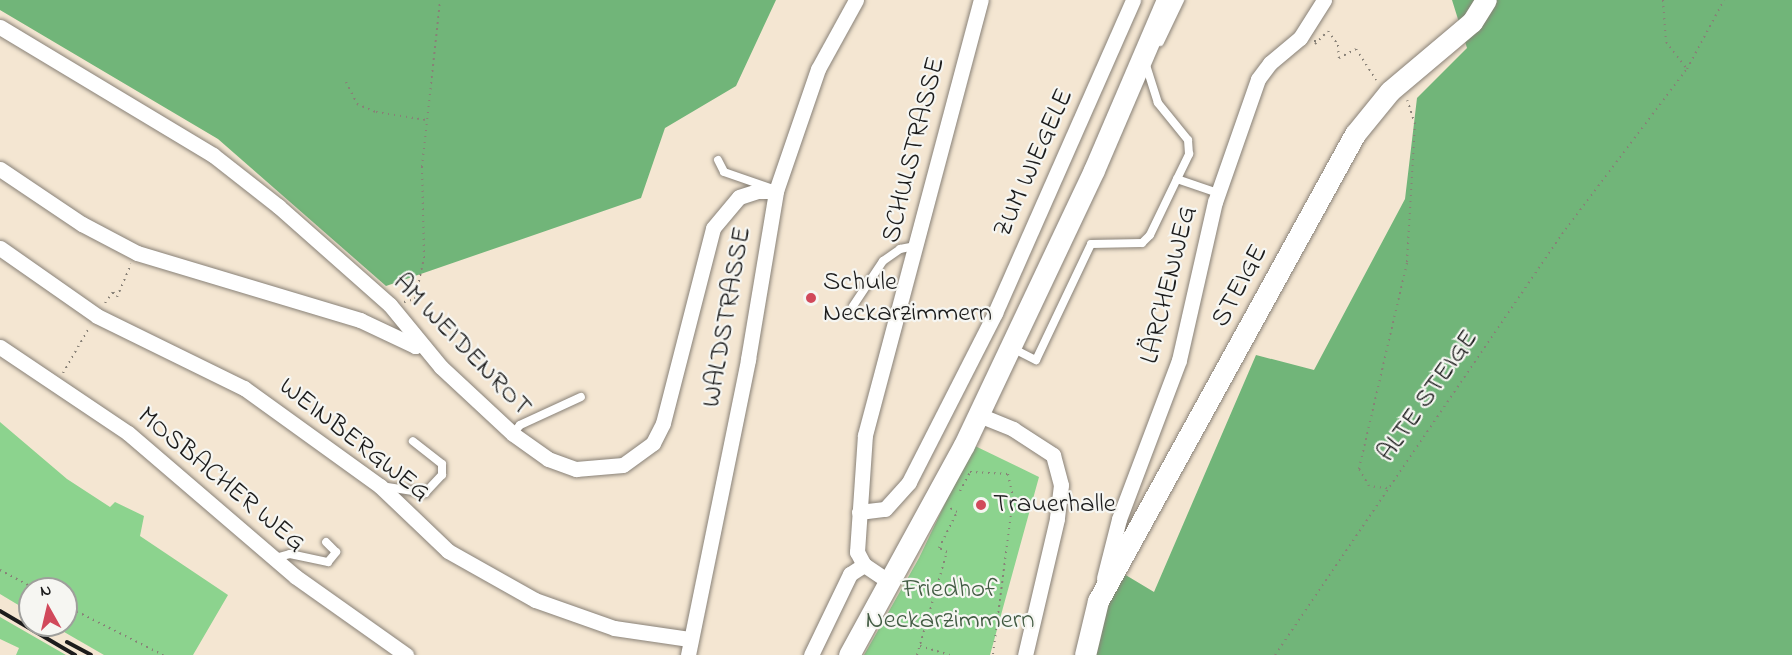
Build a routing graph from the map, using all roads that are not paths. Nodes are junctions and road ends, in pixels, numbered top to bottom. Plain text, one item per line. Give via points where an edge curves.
1 (856, 0) edge
2 (981, 0) edge
3 (1133, 0) edge
4 (1167, 0) edge
5 (1180, 0) edge
6 (1324, 0) edge
7 (1486, 0) edge
8 (0, 27) edge
9 (1143, 56) junction
10 (718, 160) dead end
11 (0, 169) edge
12 (1177, 179) junction
13 (776, 191) junction
14 (1218, 193) junction
15 (918, 245) junction
16 (0, 248) edge
17 (853, 306) dead end
18 (421, 344) junction
19 (0, 346) edge
20 (1010, 347) junction
21 (581, 397) dead end
22 (979, 415) junction
23 (513, 435) junction
24 (413, 441) dead end
25 (380, 486) junction
26 (860, 512) junction
27 (326, 542) dead end
28 (275, 558) junction
29 (864, 565) junction
30 (888, 581) junction
31 (1098, 601) junction
32 (1090, 632) junction
33 (689, 639) junction
34 (406, 655) edge
35 (688, 655) edge
36 (811, 655) edge
37 (849, 655) edge
38 (1025, 655) edge
39 (1085, 655) edge
40 (1095, 655) edge

1 - 13 street, WALDSTRASSE via 818,69
2 - 15 street, SCHULSTRASSE
3 - 26 street, ZUM WIEGELE via 995,313 909,482 885,508
4 - 9 street
5 - 9 lane via 1156,50
6 - 14 street, LÄRCHENWEG via 1300,38 1270,63 1258,79
7 - 31 street, STEIGE via 1472,22 1392,90 1355,134
8 - 18 street, AM WEIDENROT via 213,155 278,206 390,305
9 - 12 lane via 1158,103 1188,140 1188,154
9 - 20 street
10 - 13 lane via 724,172 762,182
11 - 18 street via 82,224 137,253 360,320 415,346
12 - 14 lane
12 - 20 lane via 1150,235 1142,243 1091,244 1036,360
13 - 23 street, AM WEIDENROT via 739,197 713,228 663,423 653,443 623,465 576,469 548,459
13 - 33 street, WALDSTRASSE via 748,359
14 - 31 street, LÄRCHENWEG via 1179,360 1119,519
15 - 17 lane via 900,249 884,261
15 - 26 street, SCHULSTRASSE via 865,435
16 - 25 street, WEINBERGWEG via 97,316 244,388
18 - 23 street, AM WEIDENROT
19 - 28 street, MOSBACHER WEG via 128,433
20 - 22 street
21 - 23 lane via 520,425
22 - 30 street
22 - 38 street via 1013,429 1053,455 1061,485 1057,519
24 - 25 lane via 442,464 442,475 425,494
25 - 33 street, WEINBERGWEG via 448,551 535,600 614,628
26 - 29 street, SCHULSTRASSE via 857,552
27 - 28 lane via 336,552 328,561 290,554
28 - 34 street, MOSBACHER WEG via 368,631
29 - 30 street
29 - 36 street via 850,574
30 - 37 street
31 - 32 street, STEIGE
32 - 39 street, STEIGE
32 - 40 lane, STEIGE via 1095,636
33 - 35 street, WALDSTRASSE

